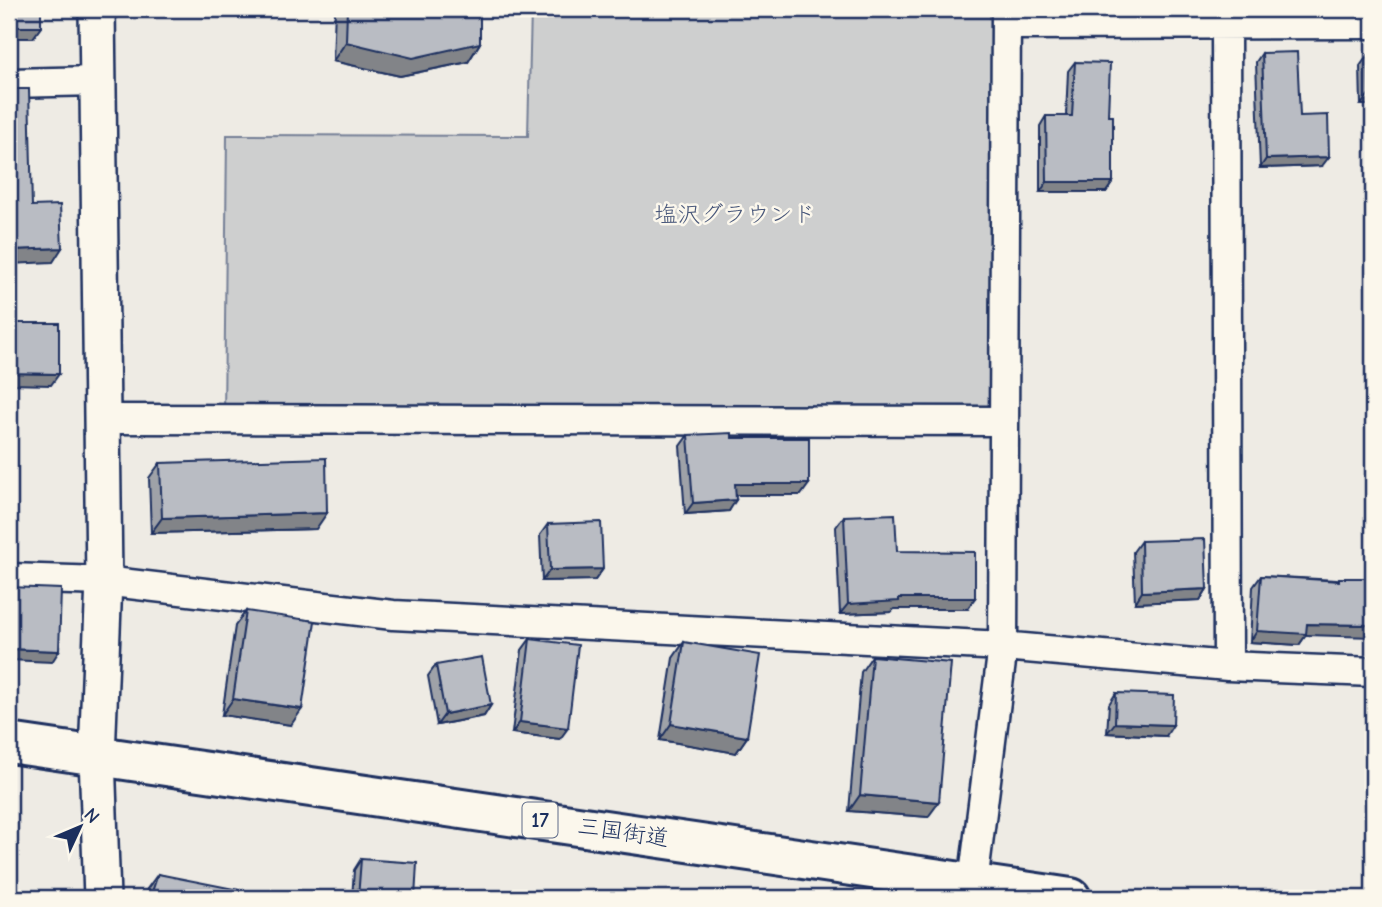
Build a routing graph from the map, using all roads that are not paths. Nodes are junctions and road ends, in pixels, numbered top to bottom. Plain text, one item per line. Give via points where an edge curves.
1 (97, 9) edge
2 (1006, 17) edge
3 (1226, 24) junction
4 (1373, 24) edge
5 (98, 81) junction
6 (9, 83) edge
7 (100, 419) junction
8 (1003, 421) junction
9 (9, 578) edge
10 (104, 581) junction
11 (1003, 646) junction
12 (1228, 666) junction
13 (1373, 672) edge
14 (9, 743) edge
15 (97, 756) junction
16 (973, 883) junction
17 (102, 898) edge
18 (1071, 898) edge

1 - 5 street
2 - 3 street
2 - 8 street
3 - 4 street
3 - 12 street
5 - 6 street
5 - 7 street
7 - 8 street
7 - 10 street
8 - 11 street
9 - 10 street
10 - 11 street via 393,615
10 - 15 street
11 - 12 street
11 - 16 street
12 - 13 street
14 - 15 highway, 三国街道 / 17
15 - 16 highway, 三国街道 / 17
15 - 17 street
16 - 18 highway, 三国街道 / 17

